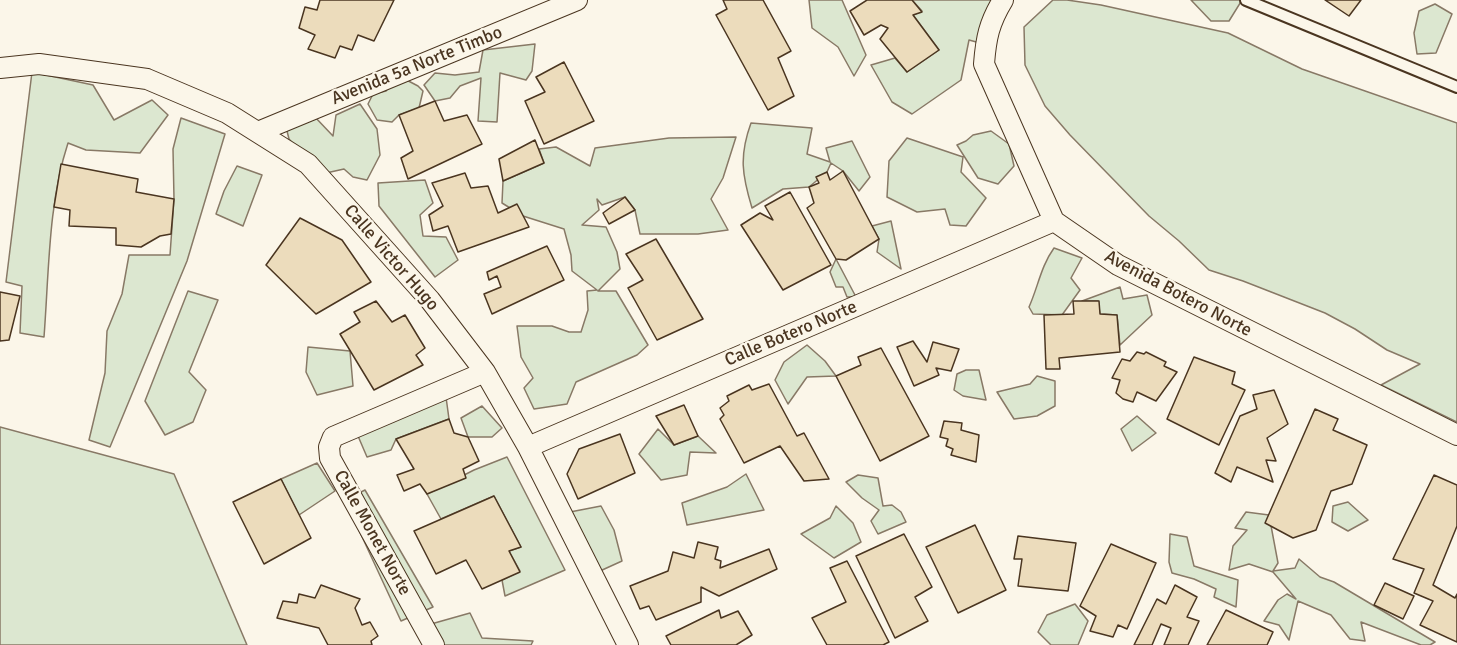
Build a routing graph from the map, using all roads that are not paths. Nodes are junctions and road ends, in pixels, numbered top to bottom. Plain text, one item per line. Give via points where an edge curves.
1 (577, 0) edge
2 (1003, 0) edge
3 (1246, 0) edge
4 (0, 68) edge
5 (1457, 87) edge
6 (258, 132) junction
7 (1054, 221) junction
8 (485, 372) junction
9 (1457, 435) edge
10 (528, 447) junction
11 (434, 645) edge
12 (628, 645) edge

1 - 6 street, Avenida 5a Norte Timbo
2 - 7 street via 991,19 984,64
3 - 5 lane
4 - 6 street, Calle Victor Hugo via 39,64 147,79 226,113
6 - 8 street, Calle Victor Hugo via 308,164 430,300
7 - 9 street, Avenida Botero Norte via 1118,265
7 - 10 street, Calle Botero Norte
8 - 10 street, Calle Victor Hugo
8 - 11 street, Calle Monet Norte via 333,437 329,447 330,458
10 - 12 street, Calle Victor Hugo

